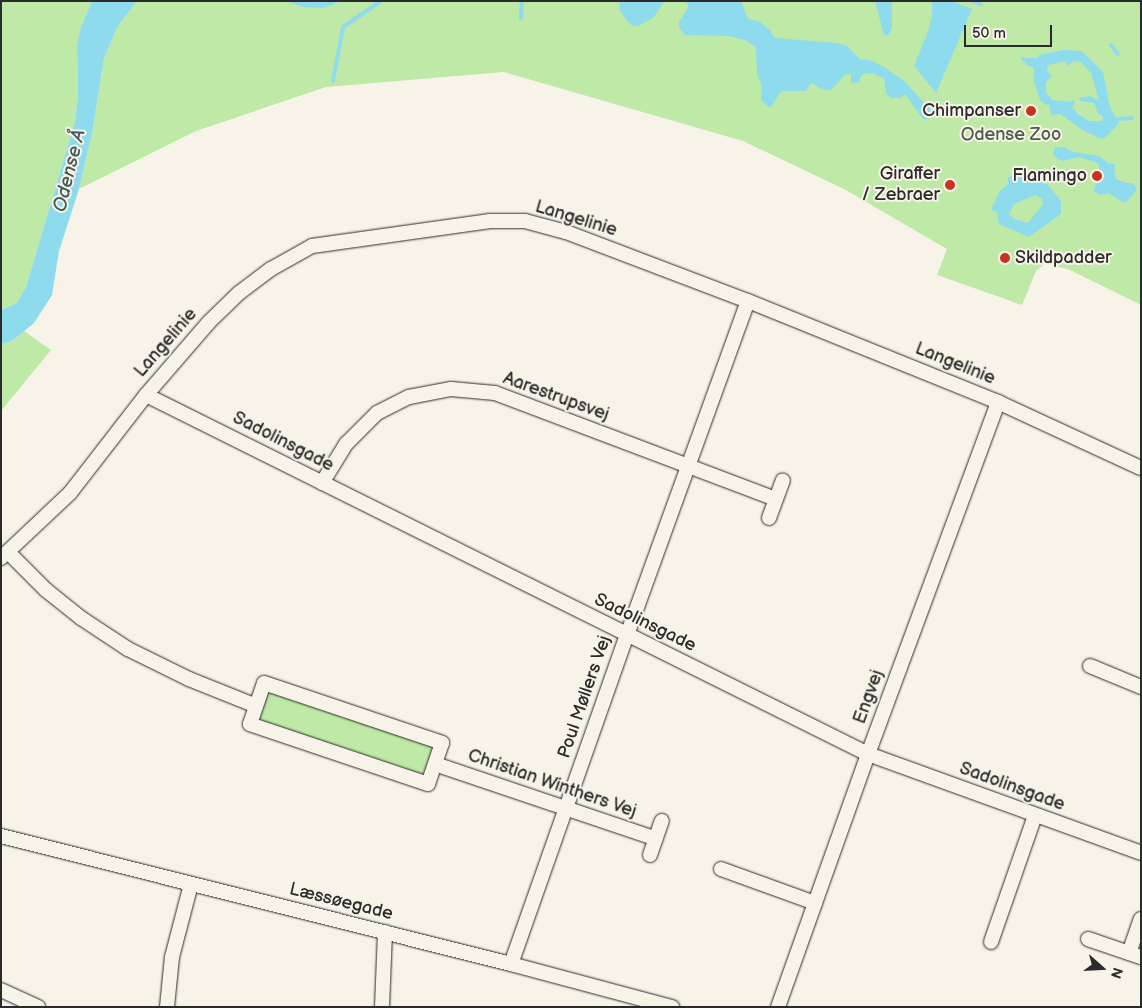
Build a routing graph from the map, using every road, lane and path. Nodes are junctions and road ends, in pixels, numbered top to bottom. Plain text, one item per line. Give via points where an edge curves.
1 (748, 301) junction
2 (146, 395) junction
3 (998, 402) junction
4 (688, 466) junction
5 (1141, 468) edge
6 (783, 480) dead end
7 (322, 483) junction
8 (776, 499) junction
9 (769, 518) dead end
10 (4, 555) edge
11 (627, 635) junction
12 (1090, 666) dead end
13 (1141, 686) edge
14 (256, 706) junction
15 (868, 754) junction
16 (435, 764) junction
17 (566, 807) junction
18 (1035, 816) junction
19 (662, 821) dead end
20 (1, 836) edge
21 (656, 839) junction
22 (1141, 853) edge
23 (650, 855) dead end
24 (721, 869) dead end
25 (191, 884) junction
26 (815, 903) junction
27 (1141, 919) edge
28 (385, 932) junction
29 (1088, 939) dead end
30 (991, 942) dead end
31 (1135, 955) edge
32 (511, 964) junction
33 (1, 990) edge
34 (38, 1007) edge
35 (168, 1007) edge
36 (382, 1007) edge
37 (672, 1007) edge
38 (778, 1007) edge

1 - 2 street, Langelinie via 566,232 525,221 490,222 312,246 271,269 239,293 208,322
1 - 3 street, Langelinie
1 - 4 street, Poul Møllers Vej
2 - 7 street, Sadolinsgade
2 - 10 street, Langelinie via 70,493
3 - 5 street, Langelinie
3 - 15 street, Engvej
4 - 7 street, Aarestrupsvej via 495,393 451,389 409,397 377,412 346,444
4 - 8 street, Aarestrupsvej
4 - 11 street, Poul Møllers Vej
6 - 8 street
7 - 11 street, Sadolinsgade
8 - 9 street
10 - 14 street via 82,618 128,649 189,679
11 - 15 street, Sadolinsgade
11 - 17 street, Poul Møllers Vej
12 - 13 street
14 - 16 street via 250,724 428,784
14 - 16 street via 264,683 442,743
15 - 18 street, Sadolinsgade
15 - 26 street, Engvej
16 - 17 street, Christian Winthers Vej
17 - 21 street, Christian Winthers Vej
17 - 32 street, Poul Møllers Vej
18 - 22 street, Sadolinsgade
18 - 30 street
19 - 21 street
20 - 25 street, Læssøegade
21 - 23 street
24 - 26 street
25 - 28 street, Læssøegade
25 - 35 street via 172,957
26 - 38 street, Engvej
27 - 31 street
28 - 32 street, Læssøegade
28 - 36 street
29 - 31 street
32 - 37 street, Læssøegade
33 - 34 street

